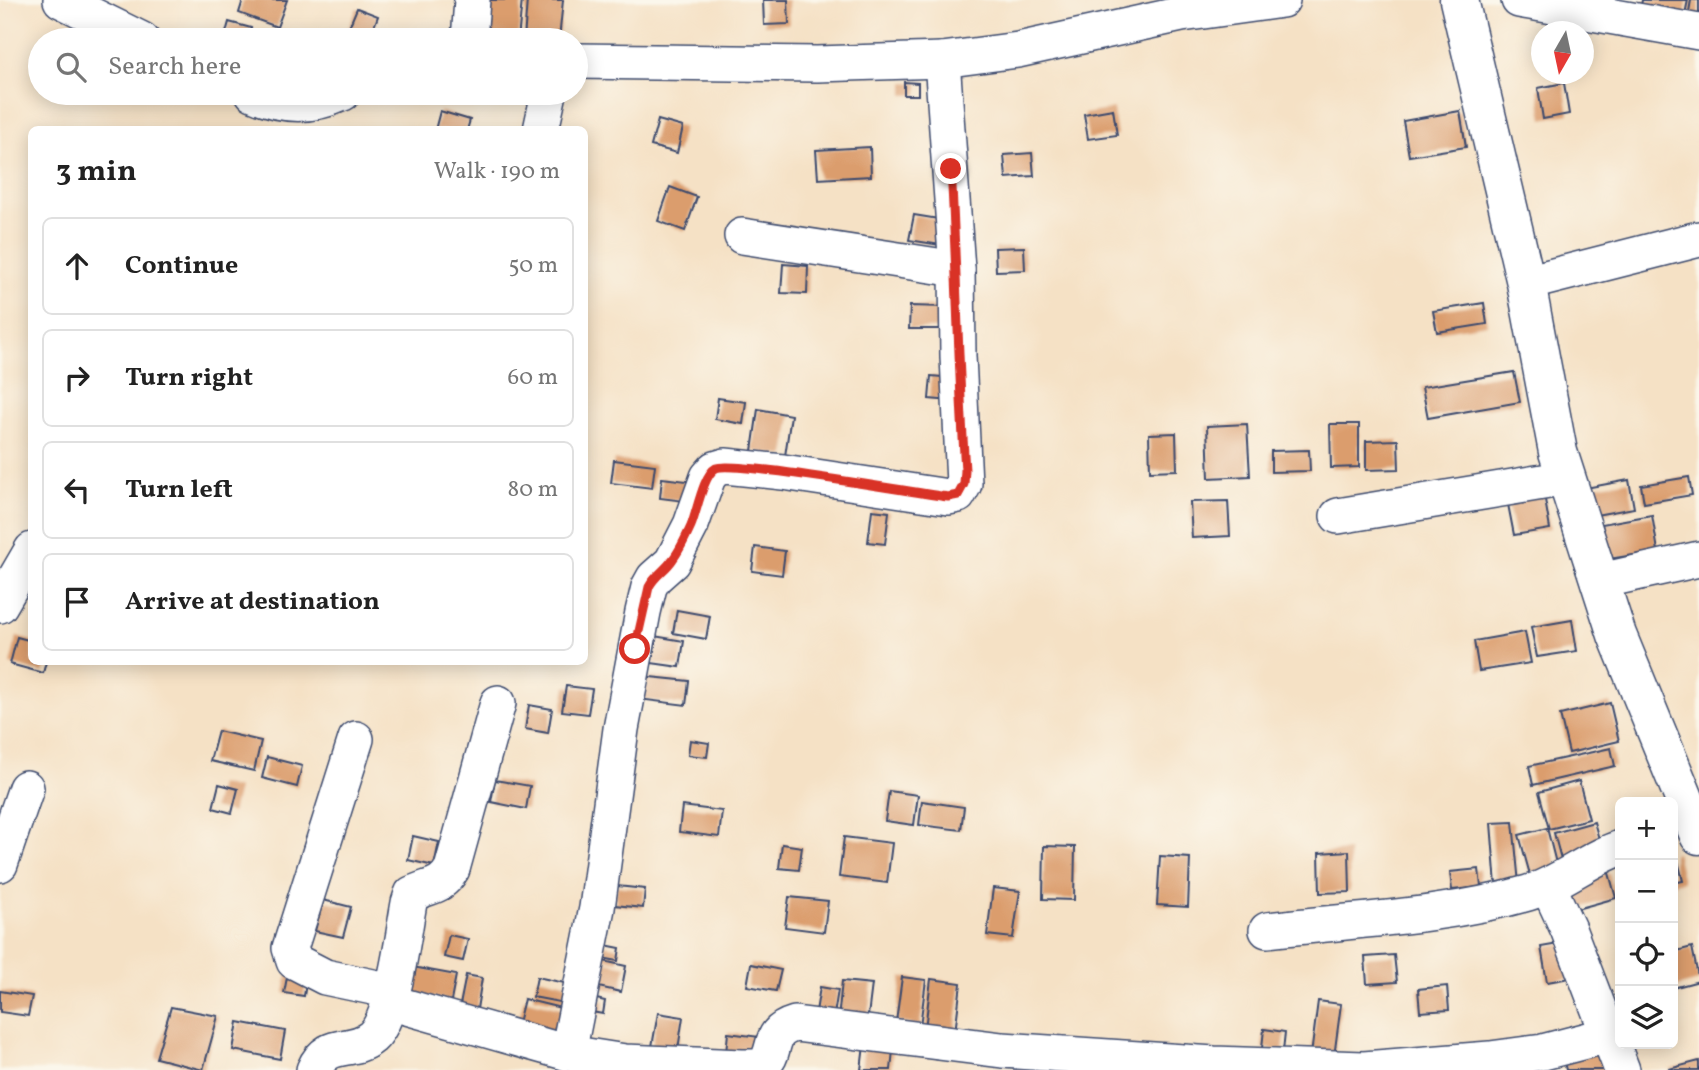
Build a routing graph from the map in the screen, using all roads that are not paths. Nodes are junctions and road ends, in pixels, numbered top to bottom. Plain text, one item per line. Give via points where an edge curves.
1 (61, 0) edge
2 (472, 0) edge
3 (1282, 0) edge
4 (1459, 0) edge
5 (1519, 0) edge
6 (1197, 6) edge
7 (100, 9) edge
8 (126, 28) edge
9 (470, 28) edge
10 (1699, 32) edge
11 (942, 60) junction
12 (588, 61) edge
13 (546, 105) edge
14 (542, 126) edge
15 (742, 236) dead end
16 (1699, 239) edge
17 (957, 269) junction
18 (1526, 283) junction
19 (1567, 478) junction
20 (1338, 516) dead end
21 (28, 557) edge
22 (1699, 559) edge
23 (1600, 581) junction
24 (0, 605) edge
25 (498, 703) dead end
26 (356, 739) dead end
27 (26, 788) dead end
28 (1689, 831) edge
29 (1615, 851) edge
30 (0, 864) edge
31 (1548, 886) junction
32 (1267, 930) dead end
33 (391, 997) junction
34 (1608, 1035) junction
35 (568, 1053) junction
36 (1029, 1061) edge
37 (314, 1070) edge
38 (1622, 1070) edge

1 - 7 street
2 - 9 street
3 - 6 street
4 - 18 street
5 - 10 street
6 - 11 street via 1042,46
7 - 8 street
11 - 12 street via 817,64
11 - 17 street
13 - 14 street
15 - 17 street
16 - 18 street
17 - 35 street via 965,470 958,495 783,472 715,469 677,554 649,587 621,729 597,908
18 - 19 street
19 - 20 street
19 - 23 street
21 - 24 street
22 - 23 street
23 - 28 street
25 - 33 street via 452,869 446,880 412,894
26 - 33 street via 290,948 294,961 315,974
27 - 30 street
29 - 31 street
31 - 32 street via 1485,903
31 - 34 street
33 - 35 street
33 - 37 street via 382,1026 374,1035 364,1043 329,1050
34 - 36 street via 1543,1052 1364,1069
34 - 38 street
35 - 36 street via 625,1062 761,1067 768,1061 774,1037 795,1024

